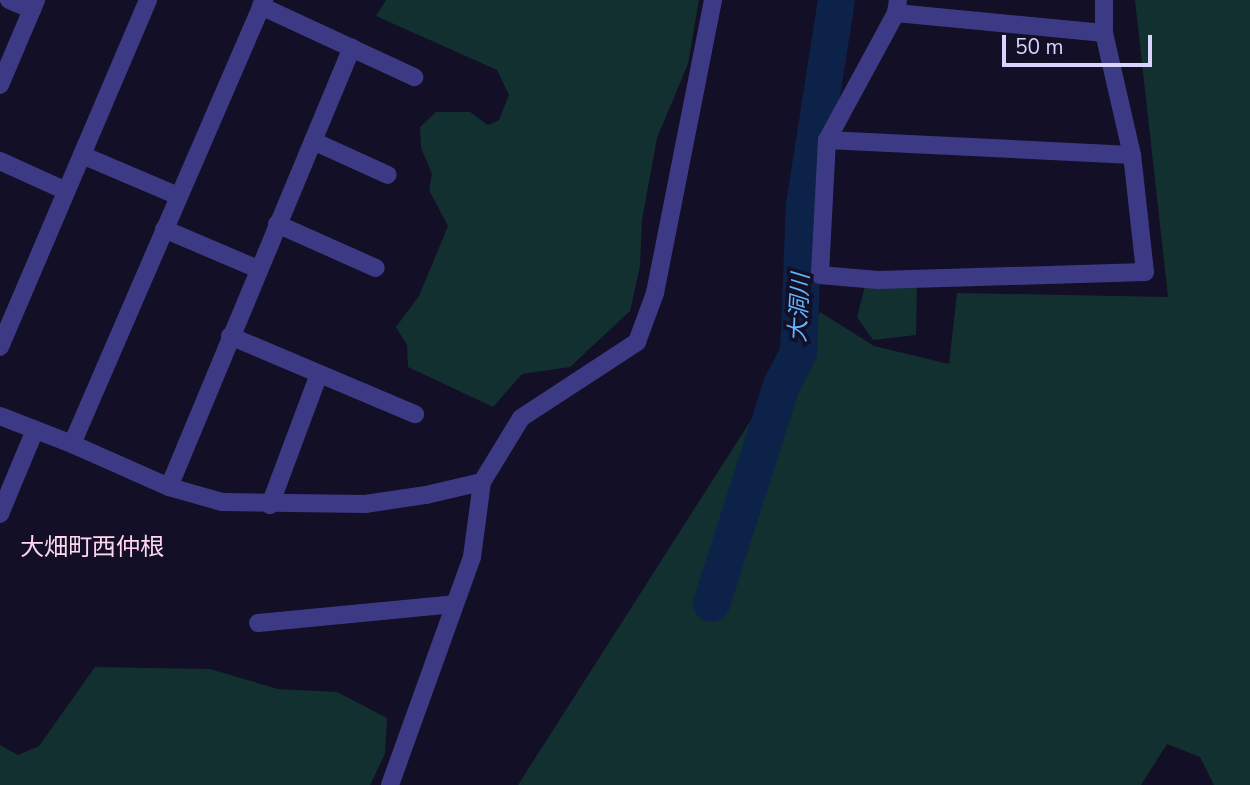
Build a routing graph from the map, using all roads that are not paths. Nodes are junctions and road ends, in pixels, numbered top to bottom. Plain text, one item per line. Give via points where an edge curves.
1 (9, 0) edge
2 (148, 0) edge
3 (713, 0) edge
4 (1104, 0) edge
5 (262, 3) edge
6 (34, 5) edge
7 (897, 7) edge
8 (1104, 33) junction
9 (352, 48) junction
10 (414, 77) dead end
11 (0, 85) edge
12 (827, 140) junction
13 (313, 142) junction
14 (82, 155) junction
15 (1132, 155) junction
16 (0, 161) edge
17 (388, 175) dead end
18 (66, 191) junction
19 (178, 196) junction
20 (277, 224) junction
21 (164, 229) junction
22 (376, 268) dead end
23 (258, 269) junction
24 (230, 336) junction
25 (0, 347) edge
26 (318, 374) junction
27 (415, 414) dead end
28 (0, 416) edge
29 (35, 430) junction
30 (72, 444) junction
31 (482, 482) junction
32 (169, 487) junction
33 (270, 505) junction
34 (0, 514) edge
35 (454, 604) junction
36 (258, 623) dead end
37 (390, 785) edge

1 - 6 street
2 - 14 street
3 - 31 street via 655,293 637,342 522,418
4 - 8 street
5 - 9 street
5 - 19 street
6 - 11 street
7 - 8 street
7 - 12 street
8 - 15 street
9 - 10 street
9 - 13 street
12 - 15 street
12 - 15 street via 820,275 878,280 1145,272
13 - 17 street
13 - 20 street
14 - 18 street
14 - 19 street
16 - 18 street
18 - 25 street
19 - 21 street
20 - 22 street
20 - 23 street
21 - 23 street
21 - 30 street
23 - 24 street
24 - 26 street
24 - 32 street
26 - 27 street
26 - 33 street
28 - 29 street
29 - 30 street
29 - 34 street
30 - 32 street
31 - 33 street via 365,504
31 - 35 street via 472,557
32 - 33 street via 222,502
35 - 36 street
35 - 37 street

